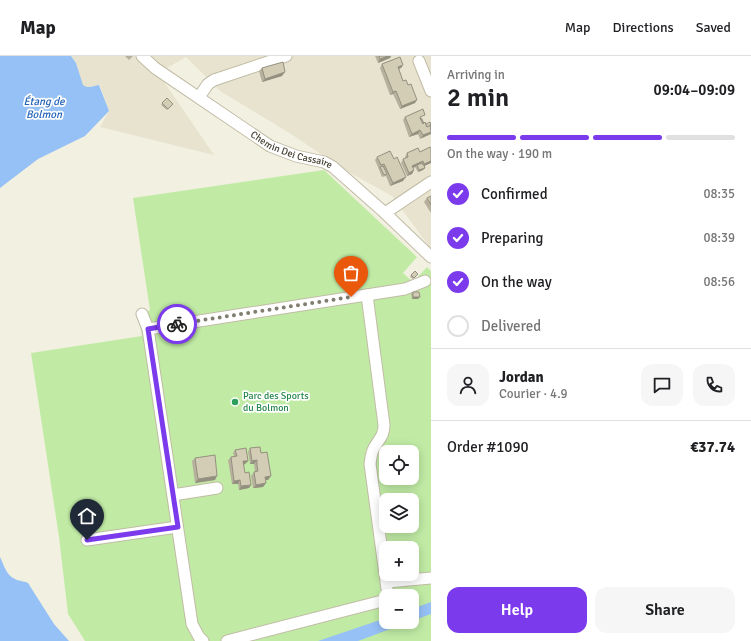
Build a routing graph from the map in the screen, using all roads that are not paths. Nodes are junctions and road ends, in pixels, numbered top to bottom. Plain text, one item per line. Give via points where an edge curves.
1 (142, 56) edge
2 (286, 56) edge
3 (419, 61) dead end
4 (431, 91) edge
5 (199, 97) junction
6 (431, 182) edge
7 (385, 213) junction
8 (431, 257) edge
9 (425, 281) dead end
10 (367, 295) junction
11 (142, 314) dead end
12 (148, 329) junction
13 (217, 488) dead end
14 (173, 494) junction
15 (178, 527) junction
16 (87, 540) dead end
17 (431, 578) edge
18 (387, 582) junction
19 (388, 589) edge
20 (379, 602) edge
21 (203, 641) edge
22 (227, 641) edge

1 - 5 street, Chemin Dei Cassaire via 155,68
2 - 5 street via 214,80
3 - 4 street
5 - 7 street, Chemin Dei Cassaire via 270,146 333,167
6 - 7 street
7 - 8 street, Chemin Dei Cassaire
9 - 10 street via 405,289
10 - 12 street
10 - 18 street via 384,425 384,431 373,449 370,464
11 - 12 street
12 - 14 street
13 - 14 street
14 - 15 street
15 - 16 street
15 - 21 street via 192,624
17 - 18 street
18 - 19 street
20 - 22 street

